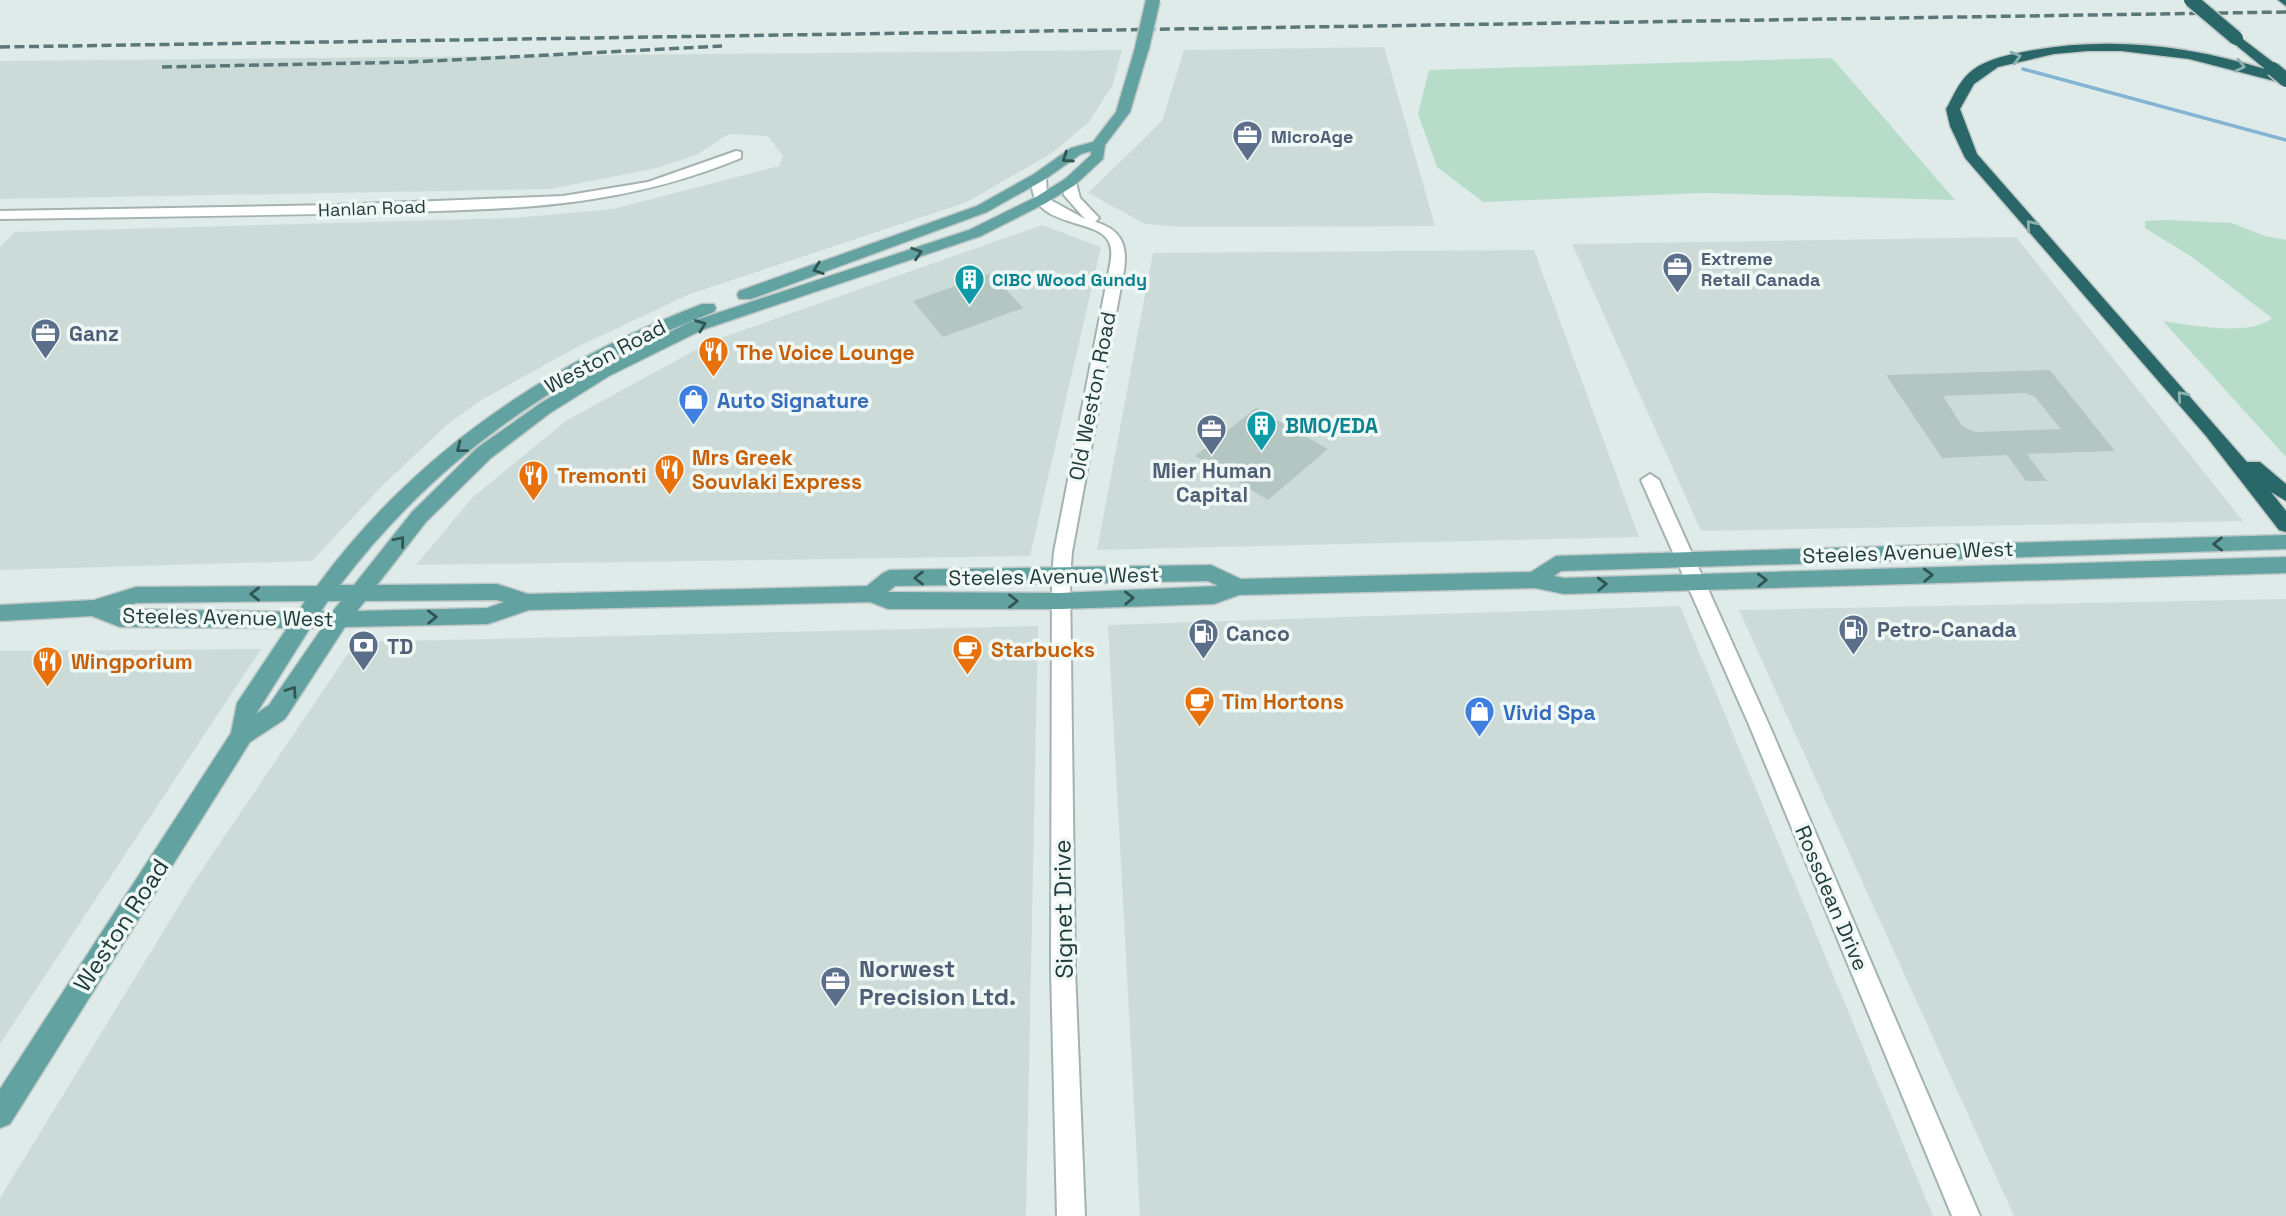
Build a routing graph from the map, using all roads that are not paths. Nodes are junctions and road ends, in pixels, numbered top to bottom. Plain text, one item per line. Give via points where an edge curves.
1 (1153, 0) edge
2 (2192, 0) edge
3 (2286, 80) edge
4 (1098, 145) junction
5 (736, 155) dead end
6 (1039, 177) junction
7 (1070, 182) junction
8 (1041, 200) junction
9 (1, 216) edge
10 (1096, 225) junction
11 (2213, 432) junction
12 (1650, 480) dead end
13 (2286, 494) edge
14 (2286, 525) edge
15 (2286, 542) edge
16 (2286, 565) edge
17 (1689, 571) junction
18 (1061, 577) junction
19 (1238, 587) junction
20 (324, 594) junction
21 (873, 594) junction
22 (358, 595) junction
23 (1060, 601) junction
24 (528, 602) junction
25 (94, 608) junction
26 (0, 613) edge
27 (306, 620) junction
28 (339, 620) junction
29 (242, 735) junction
30 (0, 1114) edge
31 (1071, 1216) edge
32 (1966, 1216) edge

1 - 4 main road, Weston Road, bridge via 1124,112
2 - 3 highway, bridge
11 -> 3 highway via 1970,155 1953,109 1969,80 1989,66 2046,50 2083,46 2207,59
4 -> 6 main road, Weston Road via 1076,151
4 - 7 main road, Weston Road via 1098,156
5 - 9 street, Hanlan Road via 682,179 577,200
6 - 8 street
6 -> 20 main road, Weston Road via 982,209 680,317 586,362 514,406 436,468 382,521
7 - 8 main road, Weston Road
7 - 10 street, Old Weston Road via 1074,203 1091,215
8 - 10 street, Old Weston Road via 1078,221
22 -> 8 main road, Weston Road via 419,517 484,453 603,372 695,326 975,233
10 - 18 street, Old Weston Road via 1116,242 1118,252
11 - 13 highway
11 - 14 highway
12 - 17 street, Rossdean Drive
15 -> 17 main road, Steeles Avenue West via 1972,550
17 -> 16 main road, Steeles Avenue West
17 - 19 main road, Steeles Avenue West via 1564,586 1535,580
17 - 32 street, Rossdean Drive via 1760,727
18 - 19 main road, Steeles Avenue West via 1211,573
18 -> 21 main road, Steeles Avenue West via 890,578
18 - 23 street, Old Weston Road
23 -> 19 main road, Steeles Avenue West via 1214,596
20 - 22 main road, Steeles Avenue West
20 -> 25 main road, Steeles Avenue West via 136,595
20 - 27 main road, Weston Road
21 -> 23 main road, Steeles Avenue West via 888,601
21 - 24 main road, Steeles Avenue West
22 - 24 main road, Steeles Avenue West via 497,592
22 - 28 main road, Weston Road
23 - 31 street, Signet Drive via 1063,969
28 -> 24 main road, Steeles Avenue West via 488,616
25 - 26 main road, Steeles Avenue West
25 - 27 main road, Steeles Avenue West via 120,619
27 - 28 main road, Steeles Avenue West
27 - 29 main road, Weston Road via 245,709
29 -> 28 main road, Weston Road via 277,712
29 - 30 main road, Weston Road

